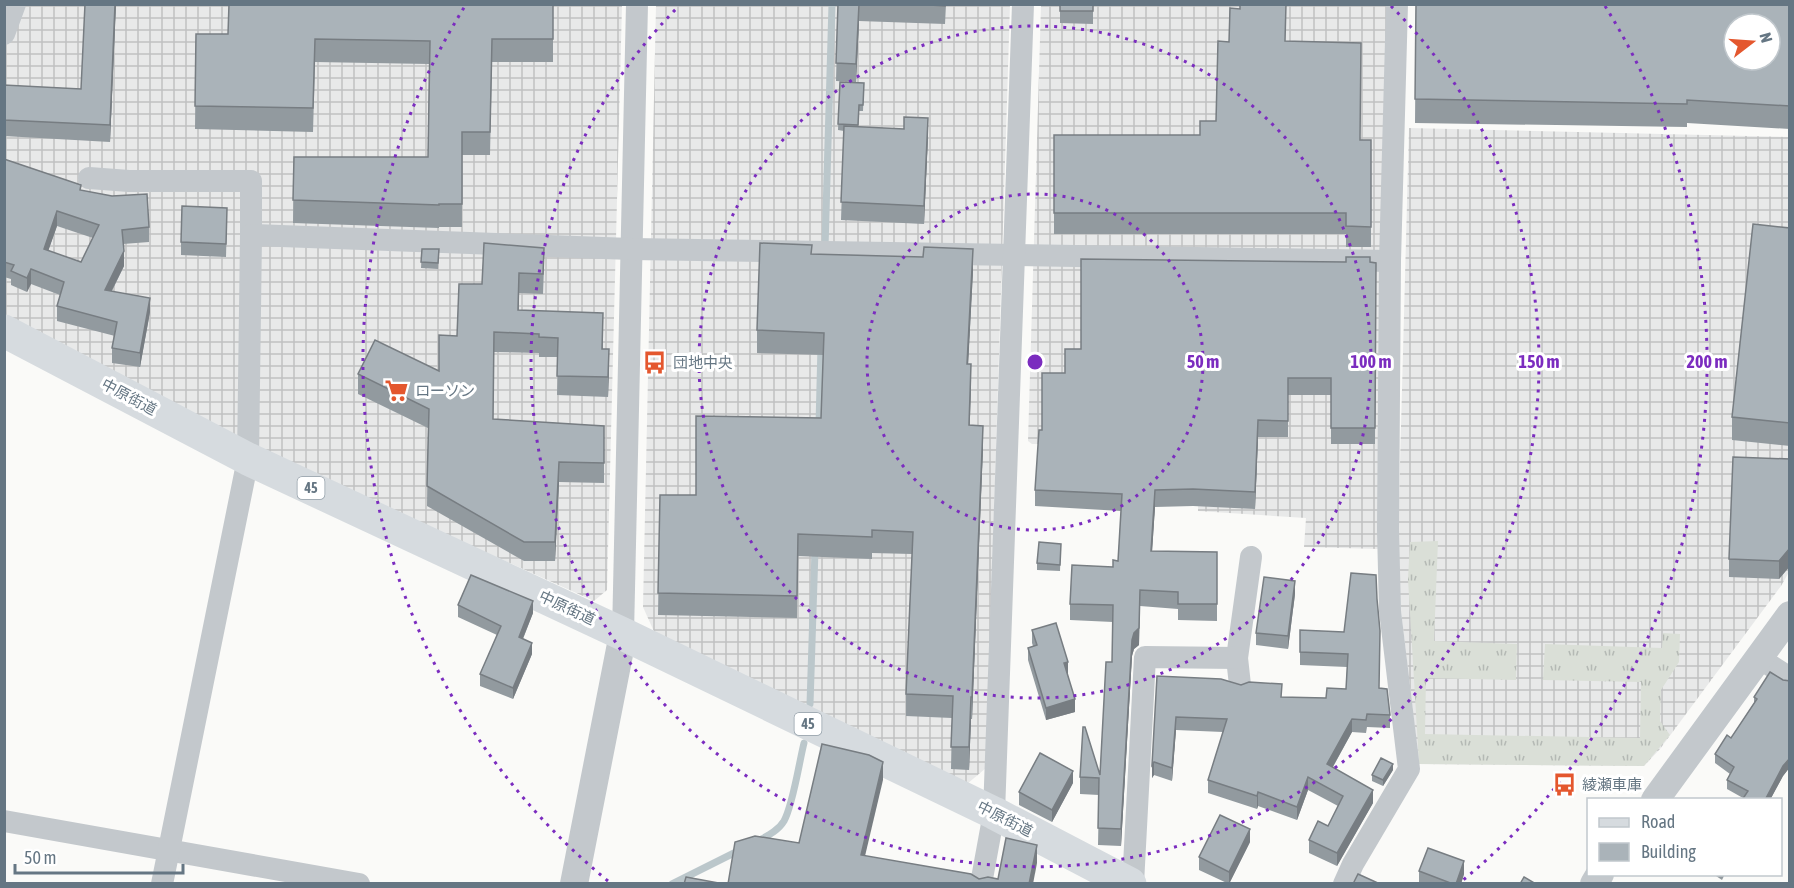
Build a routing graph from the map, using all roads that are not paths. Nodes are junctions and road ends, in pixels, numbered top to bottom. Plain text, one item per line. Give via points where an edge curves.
1 (15, 4) edge
2 (637, 4) edge
3 (1023, 4) edge
4 (1397, 4) edge
5 (4, 34) edge
6 (89, 178) dead end
7 (251, 235) junction
8 (632, 249) junction
9 (1013, 256) junction
10 (1390, 261) junction
11 (4, 331) edge
12 (248, 459) junction
13 (1251, 557) dead end
14 (1790, 615) edge
15 (623, 634) junction
16 (1237, 658) junction
17 (1759, 658) junction
18 (1790, 678) edge
19 (1240, 685) edge
20 (1656, 798) edge
21 (994, 813) junction
22 (4, 821) edge
23 (168, 850) junction
24 (162, 884) edge
25 (359, 884) edge
26 (574, 884) edge
27 (981, 884) edge
28 (1132, 884) edge
29 (1344, 884) edge

1 - 5 street
2 - 8 street
3 - 9 street
4 - 10 street
6 - 7 street via 251,182
7 - 8 street
7 - 12 street
8 - 9 street
8 - 15 street
9 - 10 street
9 - 21 street
10 - 29 street via 1390,611 1409,769
11 - 12 main road, 中原街道 / 45
12 - 15 main road, 中原街道 / 45
12 - 23 street
13 - 16 street
14 - 17 street
15 - 21 main road, 中原街道 / 45
15 - 26 street
16 - 19 street
16 - 28 street via 1144,657
17 - 18 street
17 - 20 street
21 - 27 street
21 - 28 main road, 中原街道 / 45
22 - 23 street
23 - 24 street
23 - 25 street

